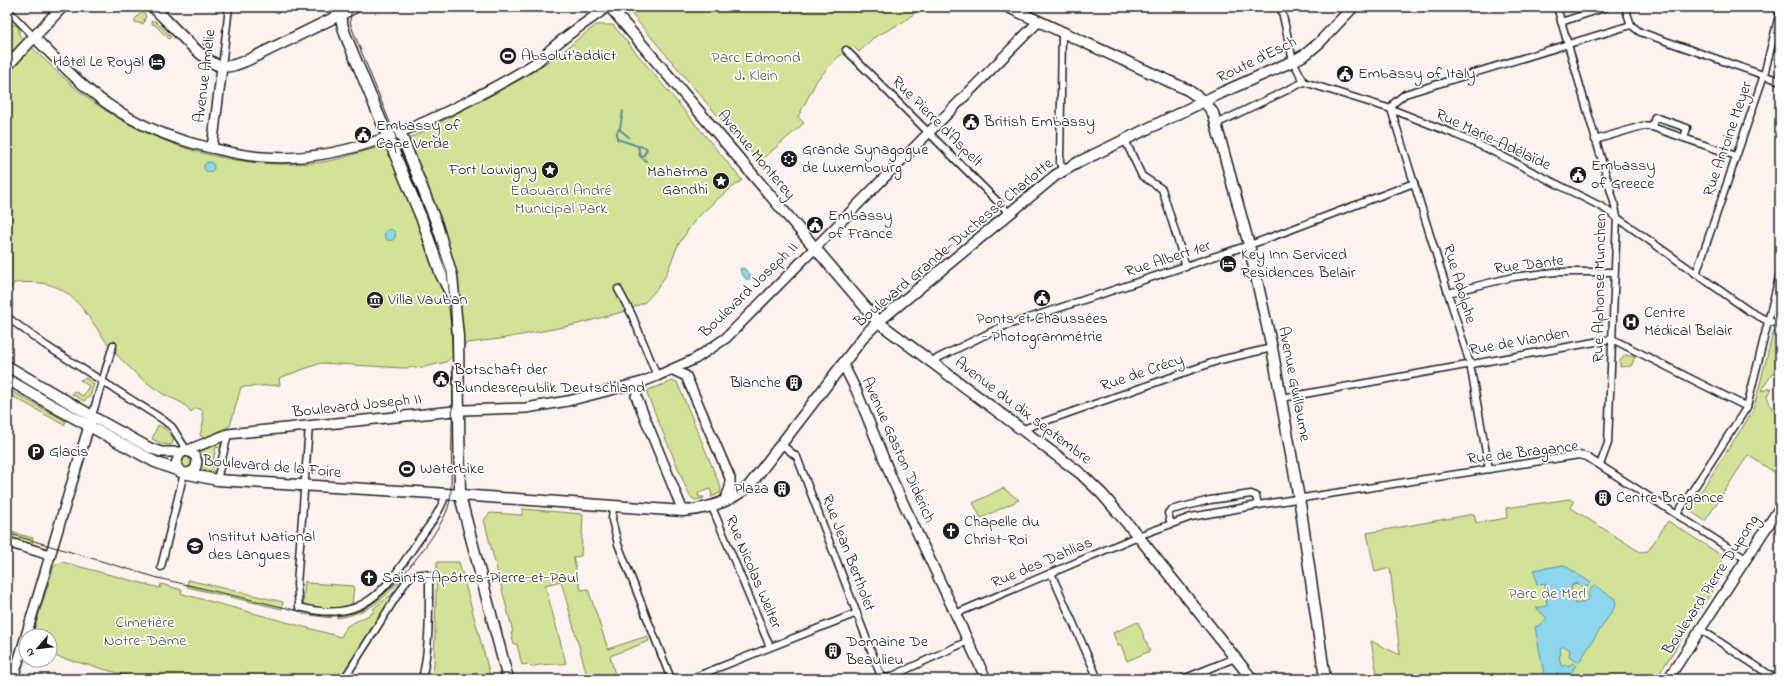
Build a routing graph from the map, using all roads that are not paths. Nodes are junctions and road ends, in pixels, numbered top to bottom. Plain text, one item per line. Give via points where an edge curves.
1 (62, 7) edge
2 (153, 7) edge
3 (229, 7) edge
4 (609, 7) edge
5 (1008, 7) edge
6 (1281, 7) edge
7 (1353, 7) edge
8 (1557, 7) edge
9 (1607, 7) edge
10 (1625, 7) edge
11 (7, 9) edge
12 (354, 9) edge
13 (1780, 11) edge
14 (340, 16) junction
15 (1039, 21) junction
16 (1561, 22) junction
17 (1631, 25) junction
18 (1062, 32) junction
19 (34, 37) junction
20 (1568, 44) junction
21 (846, 50) dead end
22 (1293, 61) junction
23 (7, 66) edge
24 (222, 67) junction
25 (1764, 75) junction
26 (1780, 81) edge
27 (1304, 82) junction
28 (1205, 102) junction
29 (1391, 109) junction
30 (1216, 124) junction
31 (1652, 127) junction
32 (400, 132) junction
33 (929, 133) junction
34 (388, 137) junction
35 (1684, 138) junction
36 (1125, 140) junction
37 (1595, 140) junction
38 (212, 148) junction
39 (1736, 156) junction
40 (1064, 169) junction
41 (1414, 183) junction
42 (1010, 214) junction
43 (1616, 217) junction
44 (1249, 245) junction
45 (815, 248) junction
46 (1186, 267) junction
47 (1614, 272) junction
48 (1780, 272) edge
49 (1696, 274) junction
50 (618, 289) dead end
51 (1448, 293) junction
52 (456, 305) junction
53 (7, 317) edge
54 (878, 322) junction
55 (1768, 322) junction
56 (1780, 324) edge
57 (1612, 339) junction
58 (113, 345) dead end
59 (1272, 348) junction
60 (932, 361) junction
61 (843, 364) junction
62 (1470, 364) junction
63 (7, 366) edge
64 (673, 370) junction
65 (7, 373) edge
66 (657, 376) junction
67 (7, 379) edge
68 (102, 382) junction
69 (642, 382) junction
70 (7, 385) edge
71 (61, 398) junction
72 (1282, 398) junction
73 (53, 406) junction
74 (1747, 407) junction
75 (459, 411) junction
76 (92, 416) junction
77 (89, 426) junction
78 (309, 426) junction
79 (1023, 429) junction
80 (228, 434) junction
81 (781, 444) junction
82 (185, 451) junction
83 (1600, 465) junction
84 (1489, 469) junction
85 (184, 473) junction
86 (217, 480) junction
87 (305, 485) junction
88 (446, 494) junction
89 (460, 496) junction
90 (1299, 499) junction
91 (724, 502) junction
92 (1258, 505) junction
93 (613, 506) junction
94 (712, 507) junction
95 (1780, 507) edge
96 (684, 511) junction
97 (1677, 514) junction
98 (1171, 524) junction
99 (1138, 536) junction
100 (7, 542) edge
101 (50, 555) junction
102 (1746, 559) junction
103 (160, 567) dead end
104 (1051, 573) junction
105 (856, 613) junction
106 (955, 614) junction
107 (1700, 629) junction
108 (968, 641) junction
109 (770, 647) junction
110 (1235, 658) junction
111 (13, 679) edge
112 (344, 679) edge
113 (422, 679) edge
114 (508, 679) edge
115 (672, 679) edge
116 (690, 679) edge
117 (986, 679) edge
118 (1098, 679) edge
119 (1183, 679) edge
120 (1252, 679) edge
121 (1325, 679) edge
122 (1668, 679) edge
123 (1776, 679) edge

1 - 19 main road
2 - 24 main road via 206,58
3 - 24 street, Avenue Amélie
4 - 32 main road via 520,73 450,110
4 - 45 main road, Avenue Monterey
5 - 15 main road
6 - 22 street
7 - 22 main road, Route d'Esch via 1319,43
8 - 16 street, Rue Alphonse Munchen
9 - 16 street
10 - 17 street
11 - 19 street
12 - 14 main road
13 - 25 street, Rue Antoine Meyer
14 - 24 main road via 248,60
14 - 34 main road
15 - 18 main road
15 - 33 main road, Boulevard Joseph II
16 - 20 street, Rue Alphonse Munchen
17 - 20 street
17 - 25 street via 1640,32
18 - 28 main road via 1188,90
18 - 40 street via 1060,163
19 - 23 main road
19 - 38 main road via 85,87 110,106 163,134
20 - 29 street via 1405,94
20 - 37 street, Rue Alphonse Munchen
21 - 33 street, Rue Pierre d'Aspelt
22 - 27 street
22 - 28 main road, Route d'Esch
24 - 38 main road, Avenue Amélie
25 - 26 street
25 - 39 street, Rue Antoine Meyer
27 - 29 street, Rue Marie-Adélaïde
27 - 30 street
28 - 30 main road, Avenue Guillaume via 1213,113
28 - 36 main road, Boulevard Grande-Duchesse Charlotte
29 - 41 street, Rue Adolphe
29 - 43 street, Rue Marie-Adélaïde via 1488,149 1602,207
30 - 44 main road, Avenue Guillaume
31 - 35 street
31 - 35 street via 1655,117 1687,128
31 - 37 street via 1642,126
32 - 34 main road
32 - 52 main road via 444,247
33 - 42 street, Rue Pierre d'Aspelt
33 - 45 main road, Boulevard Joseph II
34 - 38 main road via 331,153 300,157 262,157
34 - 52 main road via 423,222 441,275
35 - 39 street
36 - 40 main road, Boulevard Grande-Duchesse Charlotte
36 - 46 street via 1142,176 1162,189
37 - 43 street, Rue Alphonse Munchen
39 - 49 street, Rue Antoine Meyer
40 - 42 main road, Boulevard Grande-Duchesse Charlotte
41 - 44 street, Rue Albert 1er
41 - 51 street, Rue Adolphe
42 - 54 main road, Boulevard Grande-Duchesse Charlotte
43 - 47 street, Rue Alphonse Munchen
43 - 49 street, Rue Marie-Adélaïde
44 - 46 street, Rue Albert 1er
44 - 59 main road, Avenue Guillaume
45 - 54 main road, Avenue Monterey
45 - 64 main road, Boulevard Joseph II via 726,338
46 - 60 street, Rue Albert 1er via 999,328
47 - 51 street, Rue Dante via 1555,272 1513,277
47 - 57 street, Rue Alphonse Munchen
48 - 55 street
49 - 55 street, Rue Marie-Adélaïde
50 - 66 street via 632,315
51 - 62 street, Rue Adolphe
52 - 75 main road
53 - 68 street
54 - 60 main road, Avenue du dix septembre
54 - 61 main road, Boulevard Grande-Duchesse Charlotte
55 - 56 street, Rue Marie-Adélaïde
55 - 74 street
57 - 62 street, Rue de Vianden
57 - 74 street
57 - 83 street, Rue Alphonse Munchen via 1608,442
58 - 68 street
59 - 72 main road, Avenue Guillaume
59 - 79 street, Rue de Crécy via 1206,365
60 - 79 main road, Avenue du dix septembre
61 - 81 main road, Boulevard Grande-Duchesse Charlotte
61 - 106 main road, Avenue Gaston Diderich via 892,479
62 - 72 street, Rue de Vianden
62 - 84 street, Rue Adolphe
63 - 71 main road
64 - 66 main road, Boulevard Joseph II
64 - 91 main road via 686,376 730,478 730,488
65 - 71 main road
66 - 69 main road, Boulevard Joseph II
67 - 73 main road, Boulevard de la Foire
68 - 76 street
68 - 82 street via 172,427
69 - 75 main road, Boulevard Joseph II via 583,398 533,407
69 - 96 main road via 636,396
70 - 73 main road, Boulevard de la Foire
71 - 76 main road
72 - 90 main road, Avenue Guillaume
73 - 77 main road, Boulevard de la Foire
74 - 97 street
75 - 78 main road, Boulevard Joseph II
75 - 89 main road
76 - 77 main road
76 - 82 main road, Boulevard Joseph II via 150,448 161,452
77 - 85 main road, Boulevard de la Foire via 155,462
77 - 101 main road
78 - 80 main road, Boulevard Joseph II
78 - 87 street
79 - 99 main road, Avenue du dix septembre via 1080,473
80 - 82 main road, Boulevard Joseph II
80 - 86 street
81 - 91 main road, Boulevard Grande-Duchesse Charlotte via 749,486
81 - 105 street, Rue Jean Bertholet via 797,457
82 - 85 main road via 179,455 176,464
82 - 85 main road via 195,455 197,460 195,469
83 - 84 street, Rue de Bragance via 1579,455
83 - 97 street, Rue de Bragance
84 - 90 street, Rue de Bragance
85 - 86 main road, Boulevard de la Foire
85 - 103 street
86 - 87 main road, Boulevard de la Foire
87 - 88 main road, Boulevard de la Foire
87 - 88 street via 297,584 299,607 323,612 338,612 361,606 384,588 438,513
88 - 89 main road, Boulevard de la Foire
89 - 93 main road, Boulevard Grande-Duchesse Charlotte
89 - 114 main road
90 - 92 street, Rue de Bragance
90 - 121 main road, Avenue Guillaume
91 - 94 main road, Boulevard Grande-Duchesse Charlotte
92 - 98 street, Rue des Dahlias via 1214,512
92 - 98 street via 1256,496 1252,494 1204,502 1171,510 1168,514
93 - 96 main road, Boulevard Grande-Duchesse Charlotte
93 - 115 street via 612,520 618,544
94 - 96 main road, Boulevard Grande-Duchesse Charlotte
94 - 109 street, Rue Nicolas Welter
95 - 102 main road, Boulevard Pierre Dupong
97 - 102 street, Rue de Bragance
98 - 99 street, Rue des Dahlias
99 - 104 street, Rue des Dahlias
99 - 110 main road, Avenue du dix septembre
100 - 101 main road
101 - 111 main road
102 - 107 main road, Boulevard Pierre Dupong
104 - 106 street, Rue des Dahlias
104 - 118 street
105 - 108 street, Rue Jean Bertholet via 877,668 883,677 888,678 900,673
105 - 109 street
106 - 108 main road, Avenue Gaston Diderich
107 - 122 main road, Boulevard Pierre Dupong
107 - 123 street
108 - 117 main road, Avenue Gaston Diderich
109 - 116 street
110 - 119 street
110 - 120 main road, Avenue du dix septembre
112 - 113 street via 407,580 416,575 429,575 426,658

